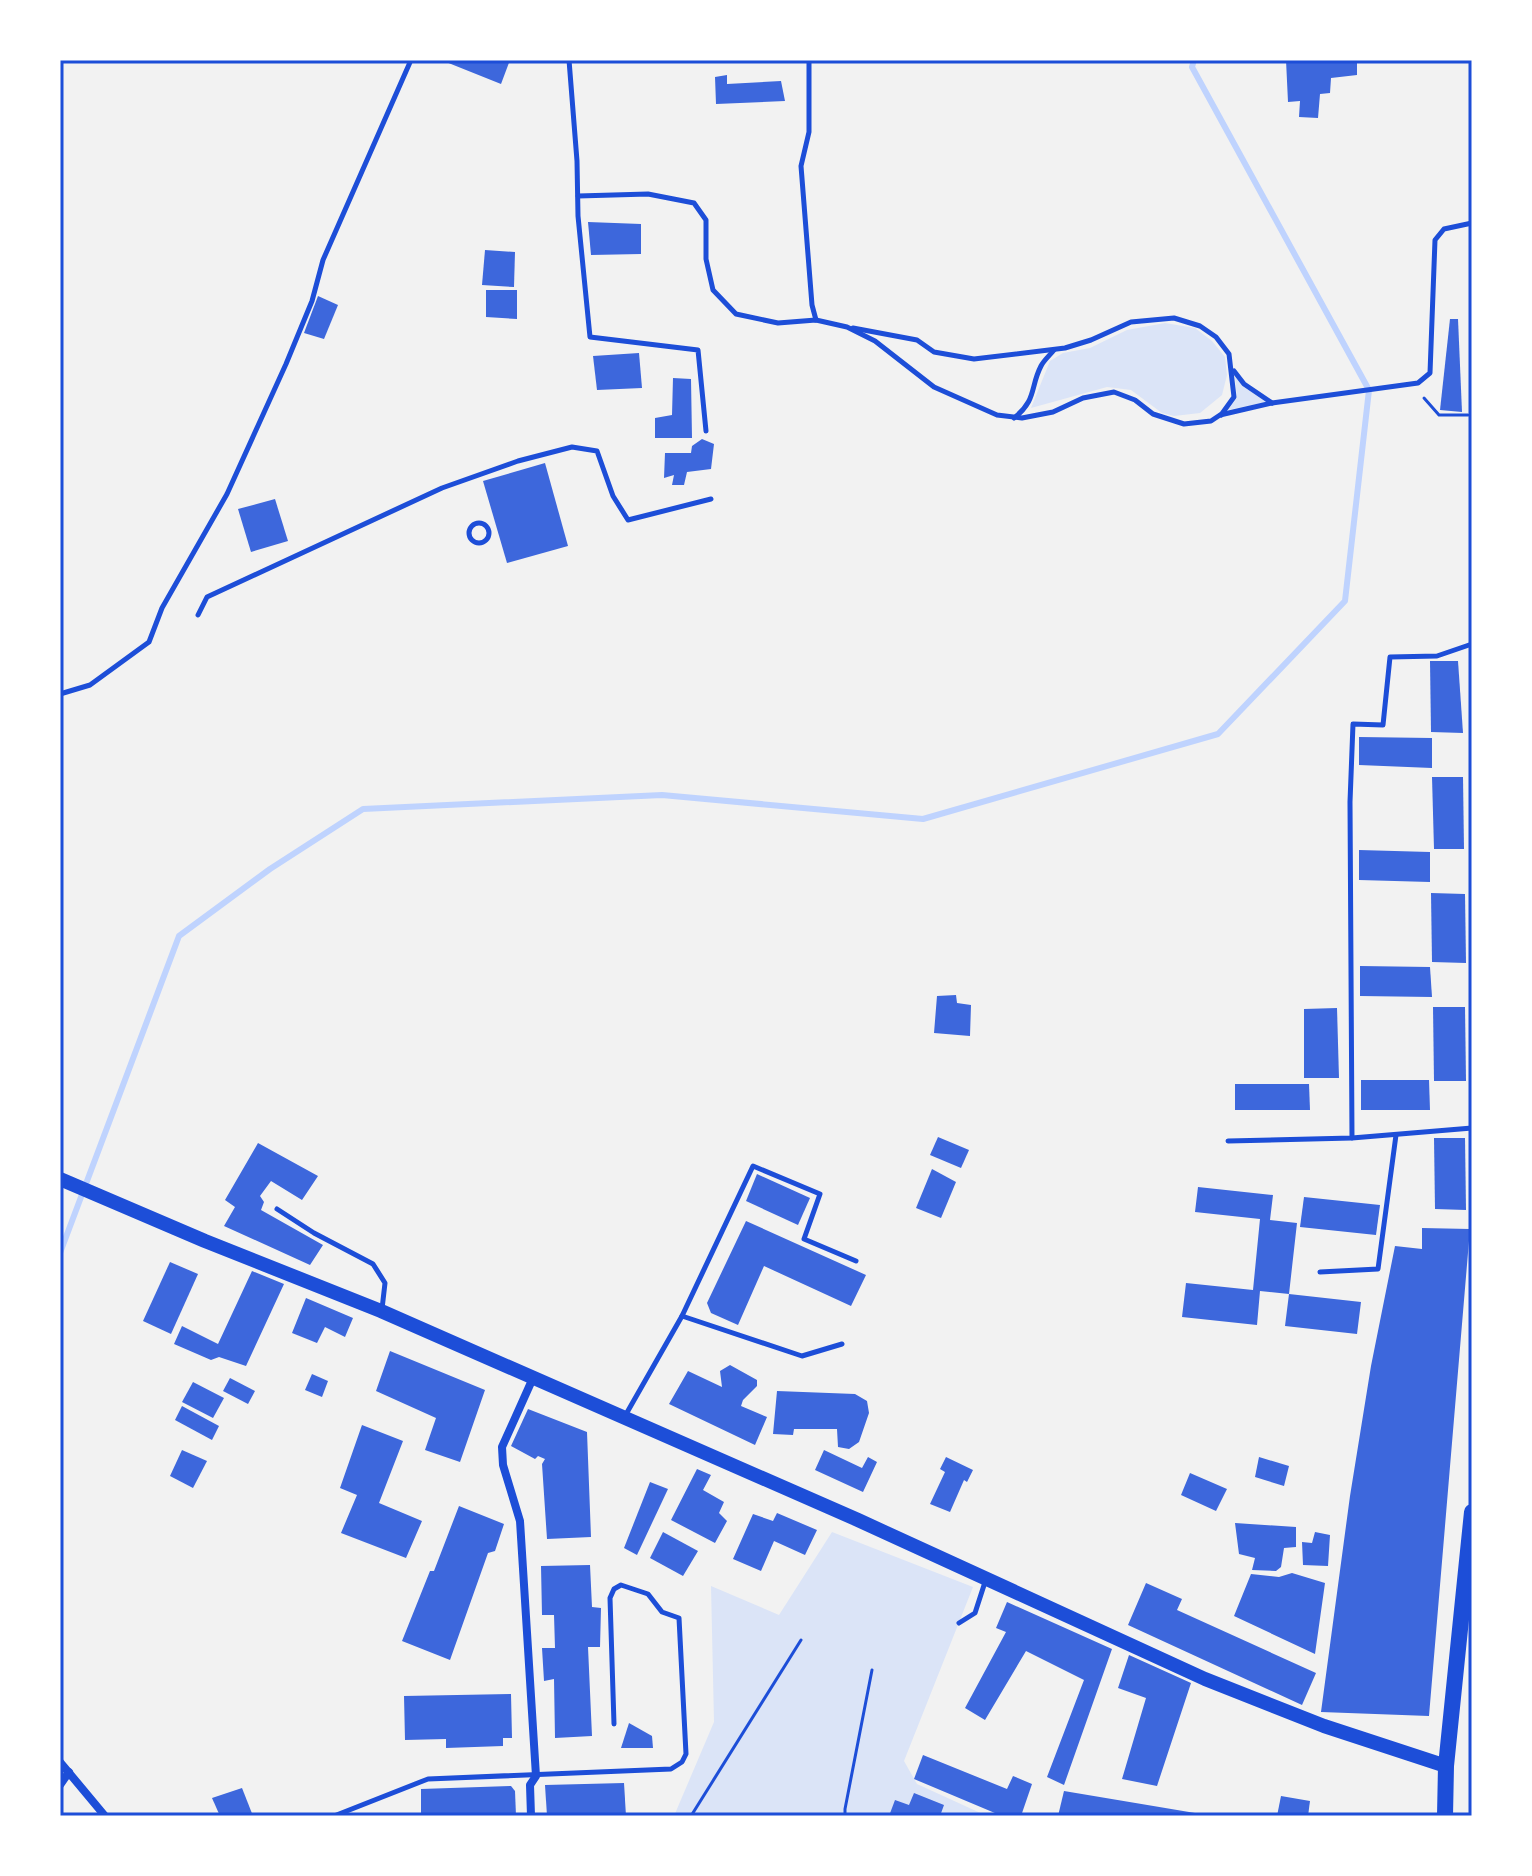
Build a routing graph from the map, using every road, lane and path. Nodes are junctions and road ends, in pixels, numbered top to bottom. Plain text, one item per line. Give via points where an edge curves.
1 (411, 60) edge
2 (569, 60) edge
3 (809, 60) edge
4 (578, 196) junction
5 (1472, 223) edge
6 (816, 320) junction
7 (847, 327) junction
8 (1055, 350) junction
9 (1232, 368) junction
10 (1424, 398) dead end
11 (1272, 403) junction
12 (1220, 415) junction
13 (1468, 415) dead end
14 (1014, 418) junction
15 (706, 431) dead end
16 (711, 499) dead end
17 (198, 615) dead end
18 (1472, 644) edge
19 (60, 694) edge
20 (1472, 1128) edge
21 (1396, 1135) junction
22 (1352, 1138) junction
23 (1228, 1141) dead end
24 (60, 1179) edge
25 (277, 1209) dead end
26 (856, 1261) dead end
27 (1320, 1272) dead end
28 (381, 1311) junction
29 (682, 1316) junction
30 (842, 1344) dead end
31 (533, 1378) junction
32 (623, 1418) junction
33 (1472, 1512) edge
34 (986, 1578) junction
35 (959, 1623) dead end
36 (801, 1640) dead end
37 (872, 1670) dead end
38 (614, 1724) dead end
39 (60, 1762) edge
40 (1446, 1766) junction
41 (64, 1772) edge
42 (536, 1776) junction
43 (60, 1785) edge
44 (105, 1816) edge
45 (334, 1816) edge
46 (531, 1816) edge
47 (691, 1816) edge
48 (845, 1816) edge
49 (1445, 1816) edge

1 - 19 lane via 323,260 286,364 227,494 162,608 149,642 90,685
2 - 4 lane
3 - 6 lane via 809,132 801,166
4 - 6 lane via 648,194 694,203 706,220 713,290 736,314 778,323
4 - 15 lane via 590,337 698,350
5 - 11 lane via 1444,229 1435,240 1430,373 1418,383
6 - 7 lane
7 - 8 lane via 917,340 934,352 974,359
7 - 14 lane via 875,341 934,387
8 - 9 lane via 1131,322 1174,318 1216,337
8 - 14 lane via 1041,365 1033,396
9 - 11 lane via 1244,384
9 - 12 lane via 1234,397
10 - 13 path via 1439,415
11 - 12 lane
12 - 14 lane via 1184,424 1114,392 1053,412
16 - 17 lane via 628,520 597,451 572,447 442,488 207,597
18 - 22 lane via 1437,656 1390,657 1383,725 1353,724
20 - 21 lane
21 - 22 lane
21 - 27 lane via 1378,1269
22 - 23 lane
24 - 28 main road
25 - 28 lane via 373,1264 385,1283
26 - 29 lane via 804,1239 820,1194 753,1166
28 - 31 main road
29 - 30 lane via 802,1356
29 - 32 lane
31 - 32 main road
31 - 42 street via 502,1447 520,1521
32 - 34 main road
33 - 40 main road
34 - 35 lane via 975,1613
34 - 40 main road via 1205,1679
36 - 47 path
37 - 48 path
38 - 42 lane via 610,1598 621,1585 648,1594 662,1612 679,1618 686,1754 671,1769
39 - 41 street
40 - 49 main road
41 - 43 street
41 - 44 street
42 - 45 lane via 428,1779
42 - 46 street via 530,1785

